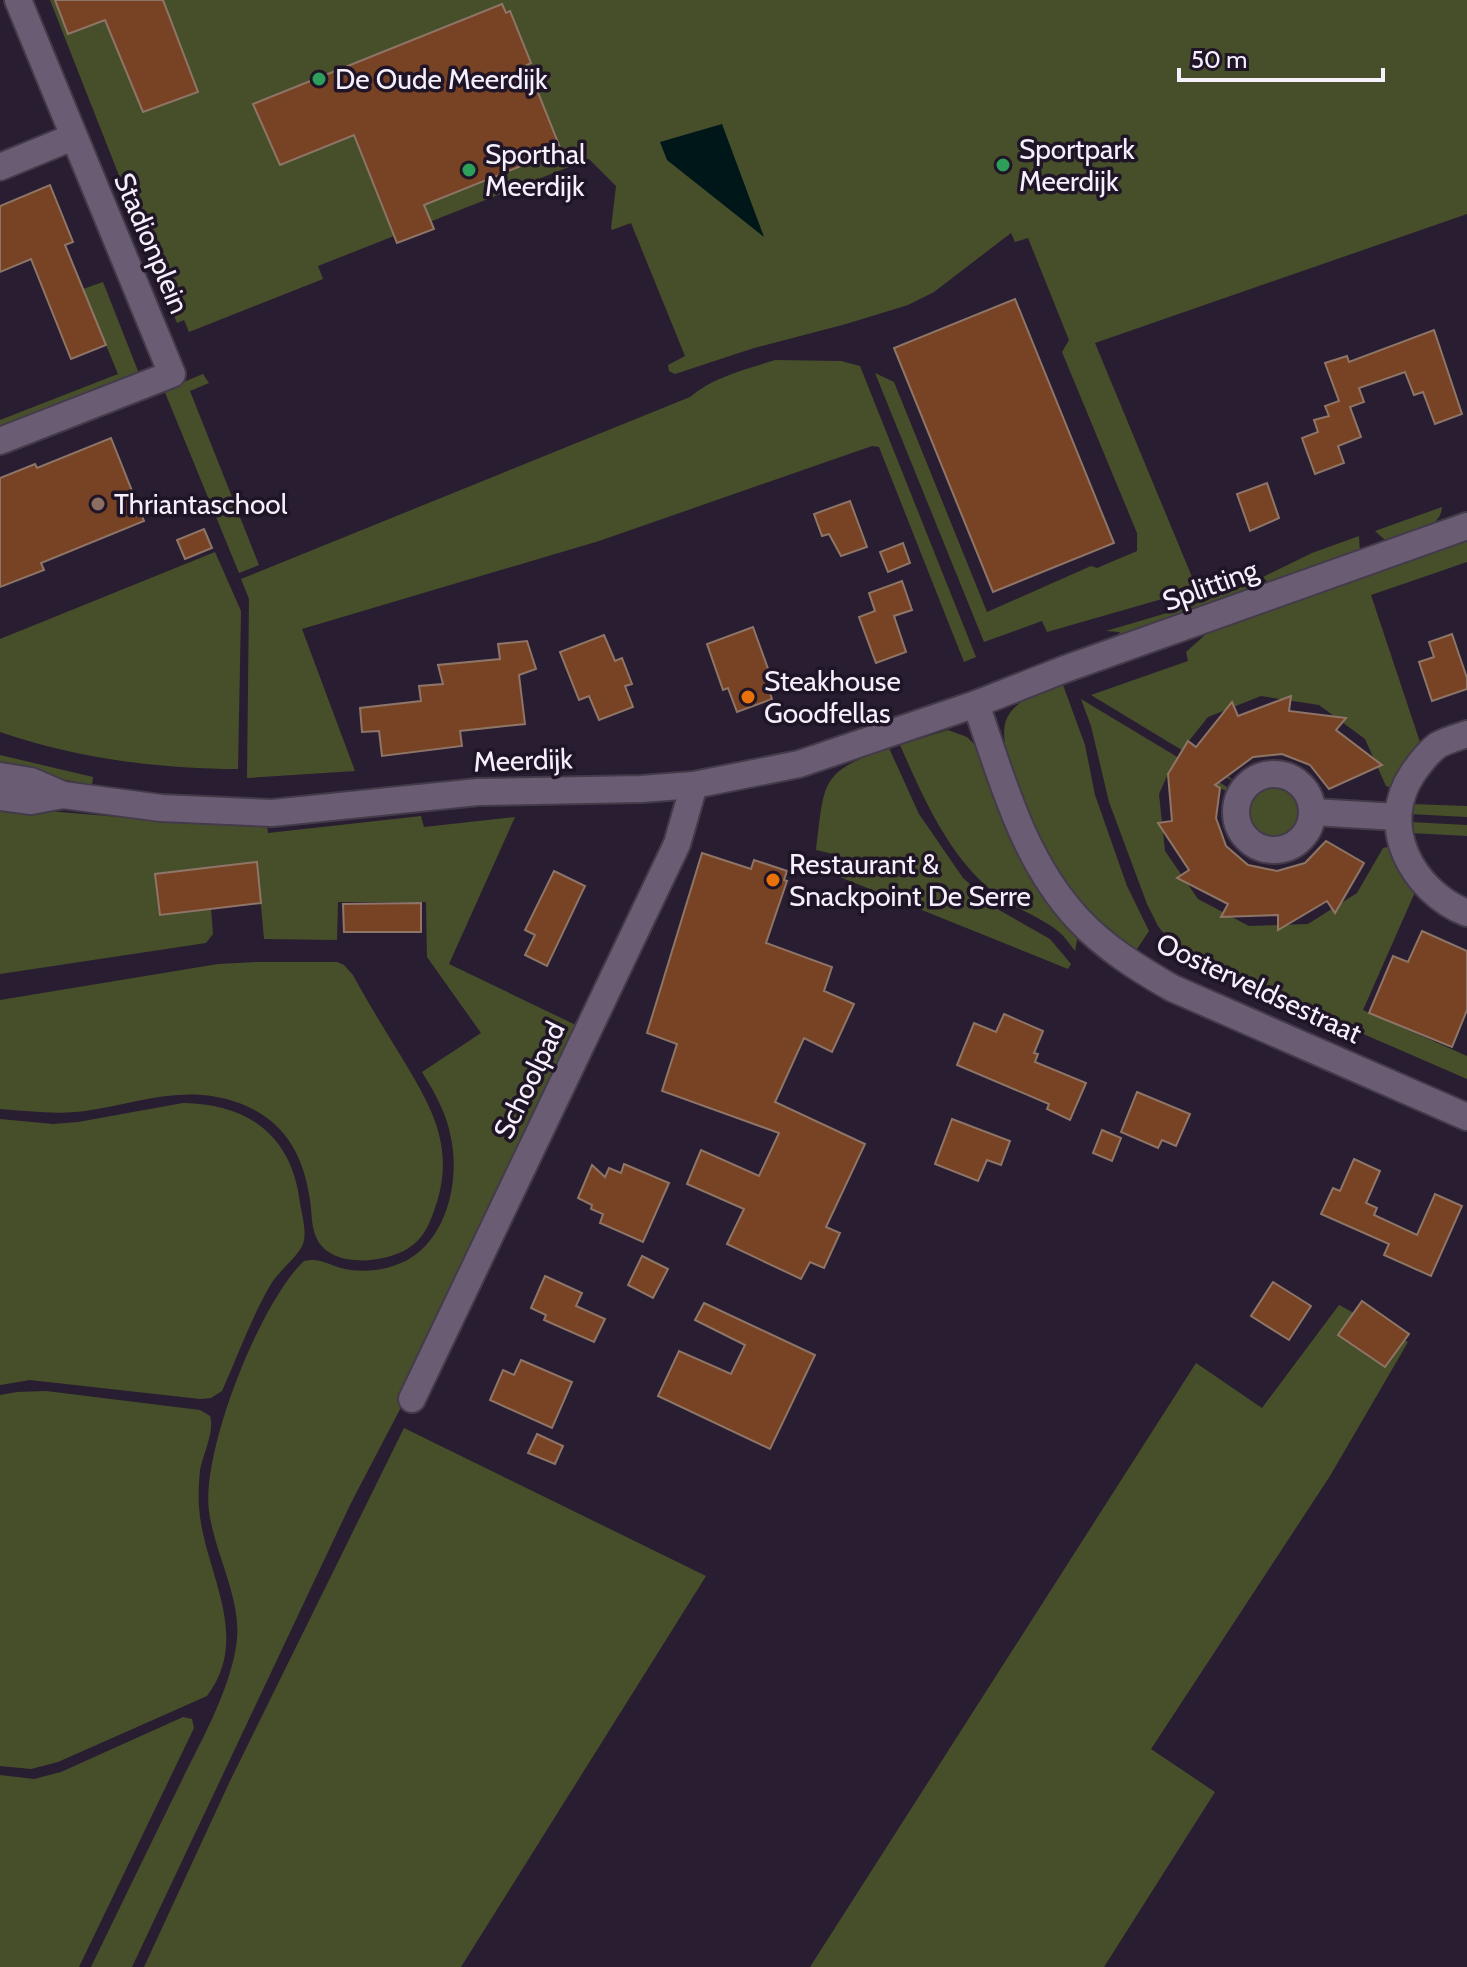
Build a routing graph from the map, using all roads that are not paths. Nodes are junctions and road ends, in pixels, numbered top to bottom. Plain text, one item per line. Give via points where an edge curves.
1 (18, 0) edge
2 (73, 137) junction
3 (0, 167) edge
4 (0, 441) edge
5 (1467, 526) edge
6 (976, 704) junction
7 (1467, 734) edge
8 (0, 776) edge
9 (694, 785) junction
10 (63, 795) junction
11 (0, 797) edge
12 (1313, 812) dead end
13 (1397, 817) junction
14 (1467, 913) edge
15 (1467, 1117) edge
16 (412, 1399) dead end

1 - 2 street, Stadionplein
2 - 3 street
2 - 4 street, Stadionplein via 172,374
5 - 6 street, Splitting
6 - 9 street, Meerdijk via 799,764
6 - 15 street, Oosterveldsestraat via 1033,854 1079,920 1108,947 1172,988
7 - 13 street via 1438,746 1421,762 1406,783
8 - 10 street, Meerdijk via 31,781
9 - 10 street, Meerdijk via 478,792 272,813 161,808
9 - 16 street, Schoolpad via 677,844
10 - 11 street, Meerdijk via 31,801
12 - 13 street
13 - 14 street via 1405,855 1424,885

